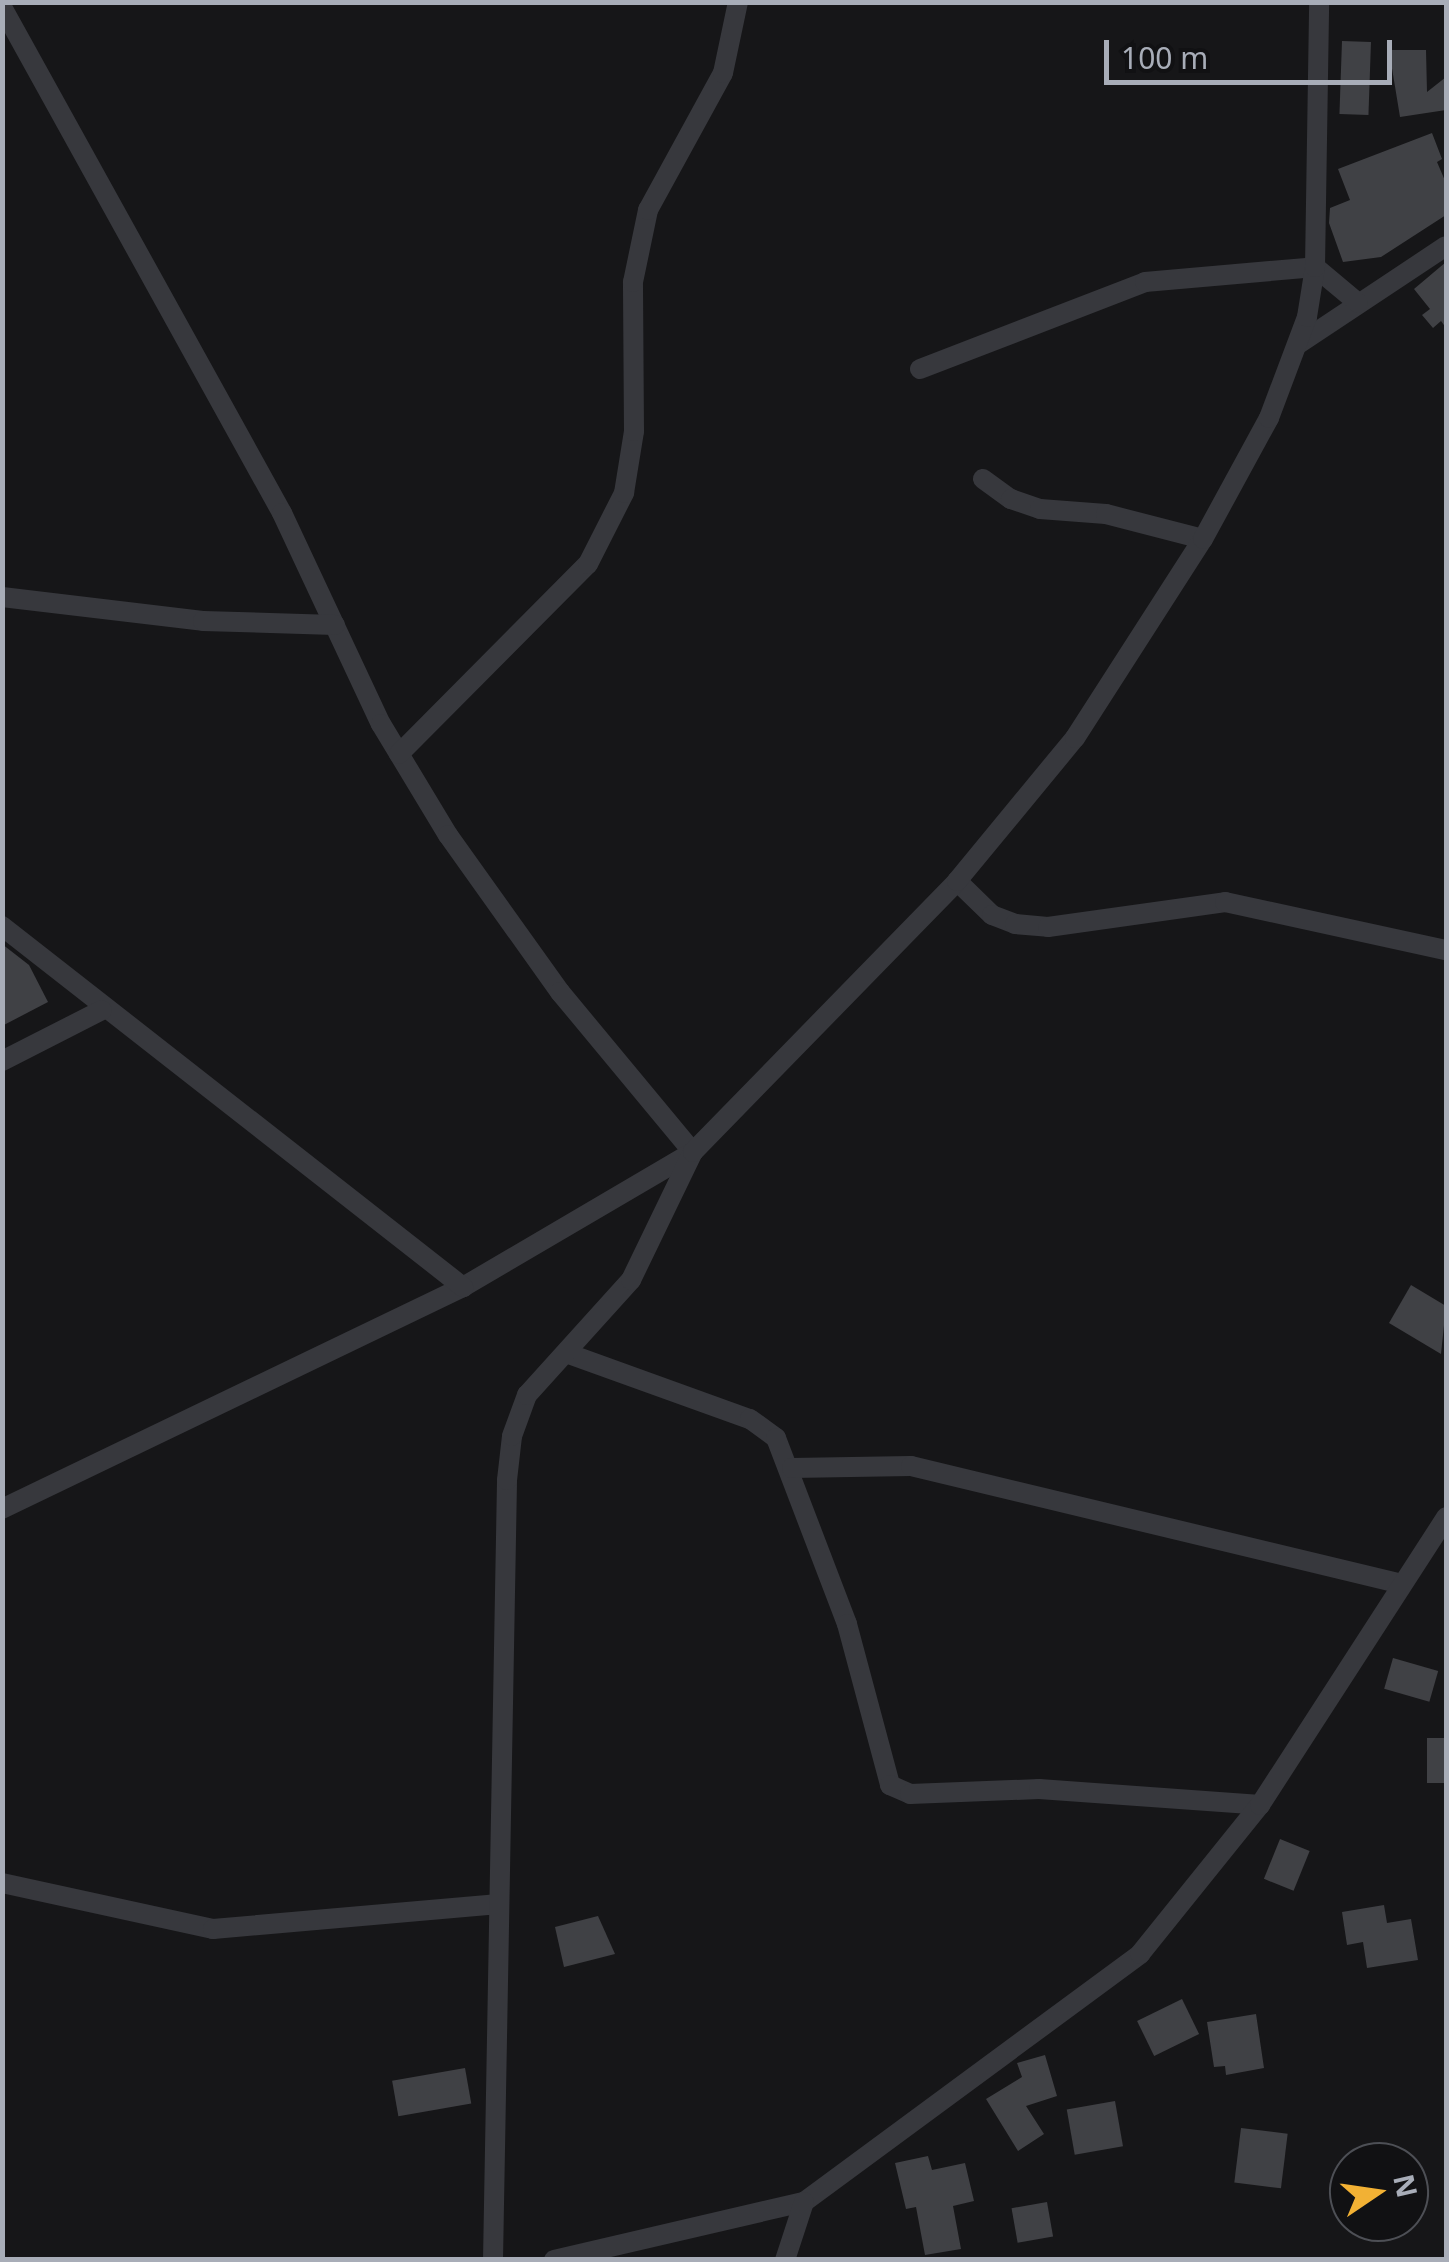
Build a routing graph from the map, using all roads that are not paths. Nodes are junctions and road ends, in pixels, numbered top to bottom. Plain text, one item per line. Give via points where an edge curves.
1 (738, 2) edge
2 (1318, 2) edge
3 (2, 8) edge
4 (1446, 246) edge
5 (1315, 267) junction
6 (1358, 302) junction
7 (1300, 343) junction
8 (920, 369) dead end
9 (983, 479) dead end
10 (1202, 538) junction
11 (2, 597) edge
12 (335, 625) junction
13 (399, 754) junction
14 (957, 881) junction
15 (2, 926) edge
16 (1446, 950) edge
17 (102, 1010) junction
18 (2, 1060) edge
19 (693, 1152) junction
20 (463, 1287) junction
21 (569, 1354) junction
22 (792, 1468) junction
23 (2, 1510) edge
24 (1446, 1517) edge
25 (1402, 1584) junction
26 (1260, 1805) junction
27 (2, 1883) edge
28 (496, 1904) junction
29 (804, 2202) junction
30 (493, 2260) edge
31 (554, 2260) edge
32 (785, 2260) edge

1 - 13 street via 724,73 648,210 634,282 634,431 624,493 588,564
2 - 5 street
3 - 12 street via 282,513
4 - 6 street
5 - 6 street
5 - 7 street
5 - 8 street via 1146,282
6 - 7 street
7 - 10 street via 1269,418
9 - 10 street via 1011,500 1040,509 1106,514
10 - 14 street via 1075,738
11 - 12 street via 202,621
12 - 13 street
13 - 19 street via 560,992
14 - 16 street via 992,914 1015,924 1048,928 1226,902
14 - 19 street
15 - 17 street
17 - 18 street
17 - 20 street
19 - 20 street
19 - 21 street via 651,1248
20 - 23 street
21 - 22 street via 750,1419 776,1438
21 - 28 street via 527,1395 512,1436
22 - 25 street via 912,1466
22 - 26 street via 848,1624 890,1785 910,1794 1039,1789
24 - 25 street
25 - 26 street
26 - 29 street via 1140,1954
27 - 28 street via 213,1930
28 - 30 street
29 - 31 street
29 - 32 street

